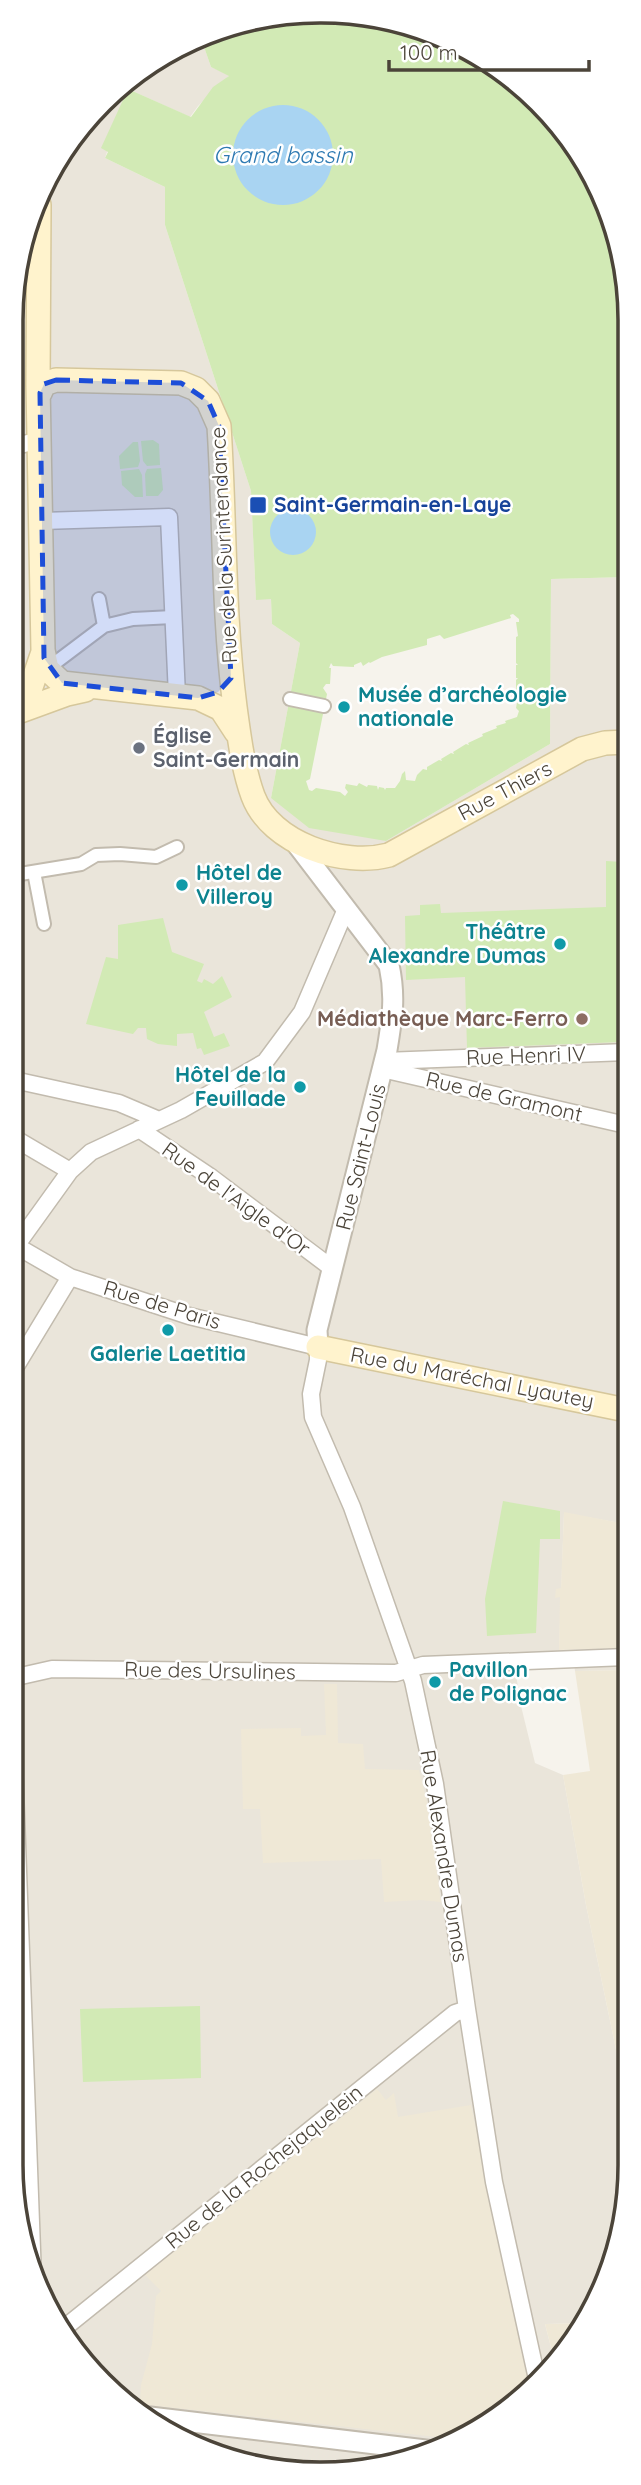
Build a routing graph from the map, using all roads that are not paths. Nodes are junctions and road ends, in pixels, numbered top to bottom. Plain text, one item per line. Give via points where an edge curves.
1 (39, 225) edge
2 (39, 358) junction
3 (59, 380) junction
4 (40, 393) junction
5 (40, 440) junction
6 (23, 444) edge
7 (42, 521) junction
8 (99, 598) dead end
9 (173, 617) junction
10 (104, 626) junction
11 (44, 659) junction
12 (231, 678) junction
13 (93, 688) junction
14 (187, 697) junction
15 (290, 699) dead end
16 (23, 701) edge
17 (324, 706) dead end
18 (23, 710) edge
19 (240, 738) junction
20 (618, 742) edge
21 (295, 842) junction
22 (177, 847) dead end
23 (347, 857) junction
24 (34, 872) junction
25 (23, 874) edge
26 (320, 875) junction
27 (346, 909) junction
28 (44, 924) dead end
29 (618, 1052) edge
30 (383, 1065) junction
31 (23, 1082) edge
32 (159, 1120) junction
33 (618, 1123) edge
34 (139, 1129) junction
35 (23, 1143) edge
36 (70, 1171) junction
37 (23, 1233) edge
38 (23, 1250) edge
39 (332, 1269) junction
40 (70, 1277) junction
41 (318, 1347) junction
42 (23, 1355) edge
43 (618, 1408) edge
44 (618, 1657) edge
45 (408, 1668) junction
46 (23, 1675) edge
47 (23, 2006) edge
48 (467, 2009) junction
49 (31, 2236) edge
50 (69, 2323) edge
51 (535, 2371) edge
52 (167, 2419) edge
53 (410, 2448) edge

1 - 2 main road
2 - 3 main road via 46,372
2 - 4 main road
3 - 4 main road via 44,384
3 - 12 main road, Rue de la Surintendance via 181,383 208,401 219,426
4 - 5 main road
5 - 6 street
5 - 7 main road
7 - 9 street via 169,517
7 - 11 main road
8 - 10 street
9 - 10 street
9 - 14 street
10 - 11 street
11 - 13 main road via 62,683
11 - 16 main road
12 - 14 main road via 218,692
12 - 19 main road, Rue de la Surintendance
13 - 14 main road
13 - 18 main road
14 - 19 main road via 221,709
15 - 17 street
19 - 21 main road, Rue de la Surintendance via 253,797 264,814
20 - 23 main road, Rue Thiers via 582,749 388,855
21 - 23 main road
21 - 26 street
22 - 24 street via 156,857 96,855 81,864
23 - 26 street
24 - 25 street
24 - 28 street
26 - 27 street
27 - 30 street, Rue Saint-Louis via 389,965 393,1014
27 - 32 street via 302,1012 265,1062
29 - 30 street, Rue Henri IV
30 - 33 street, Rue de Gramont
30 - 39 street, Rue Saint-Louis
31 - 32 street via 119,1103
32 - 34 street
34 - 36 street via 91,1152
34 - 39 street, Rue de l'Aigle d'Or
35 - 36 street
36 - 37 street
38 - 40 street, Rue de Paris
39 - 41 street, Rue Saint-Louis via 317,1330
40 - 41 street, Rue de Paris via 189,1316
40 - 42 street
41 - 43 main road, Rue du Maréchal Lyautey
41 - 45 street, Rue Alexandre Dumas via 311,1394 313,1417 352,1507
44 - 45 street, Rue des Ursulines
45 - 46 street, Rue des Ursulines via 396,1673 51,1669
45 - 48 street, Rue Alexandre Dumas via 435,1784
47 - 49 street
48 - 50 street, Rue de la Rochejaquelein via 456,2013
48 - 51 street, Rue Alexandre Dumas via 494,2182
52 - 53 street

